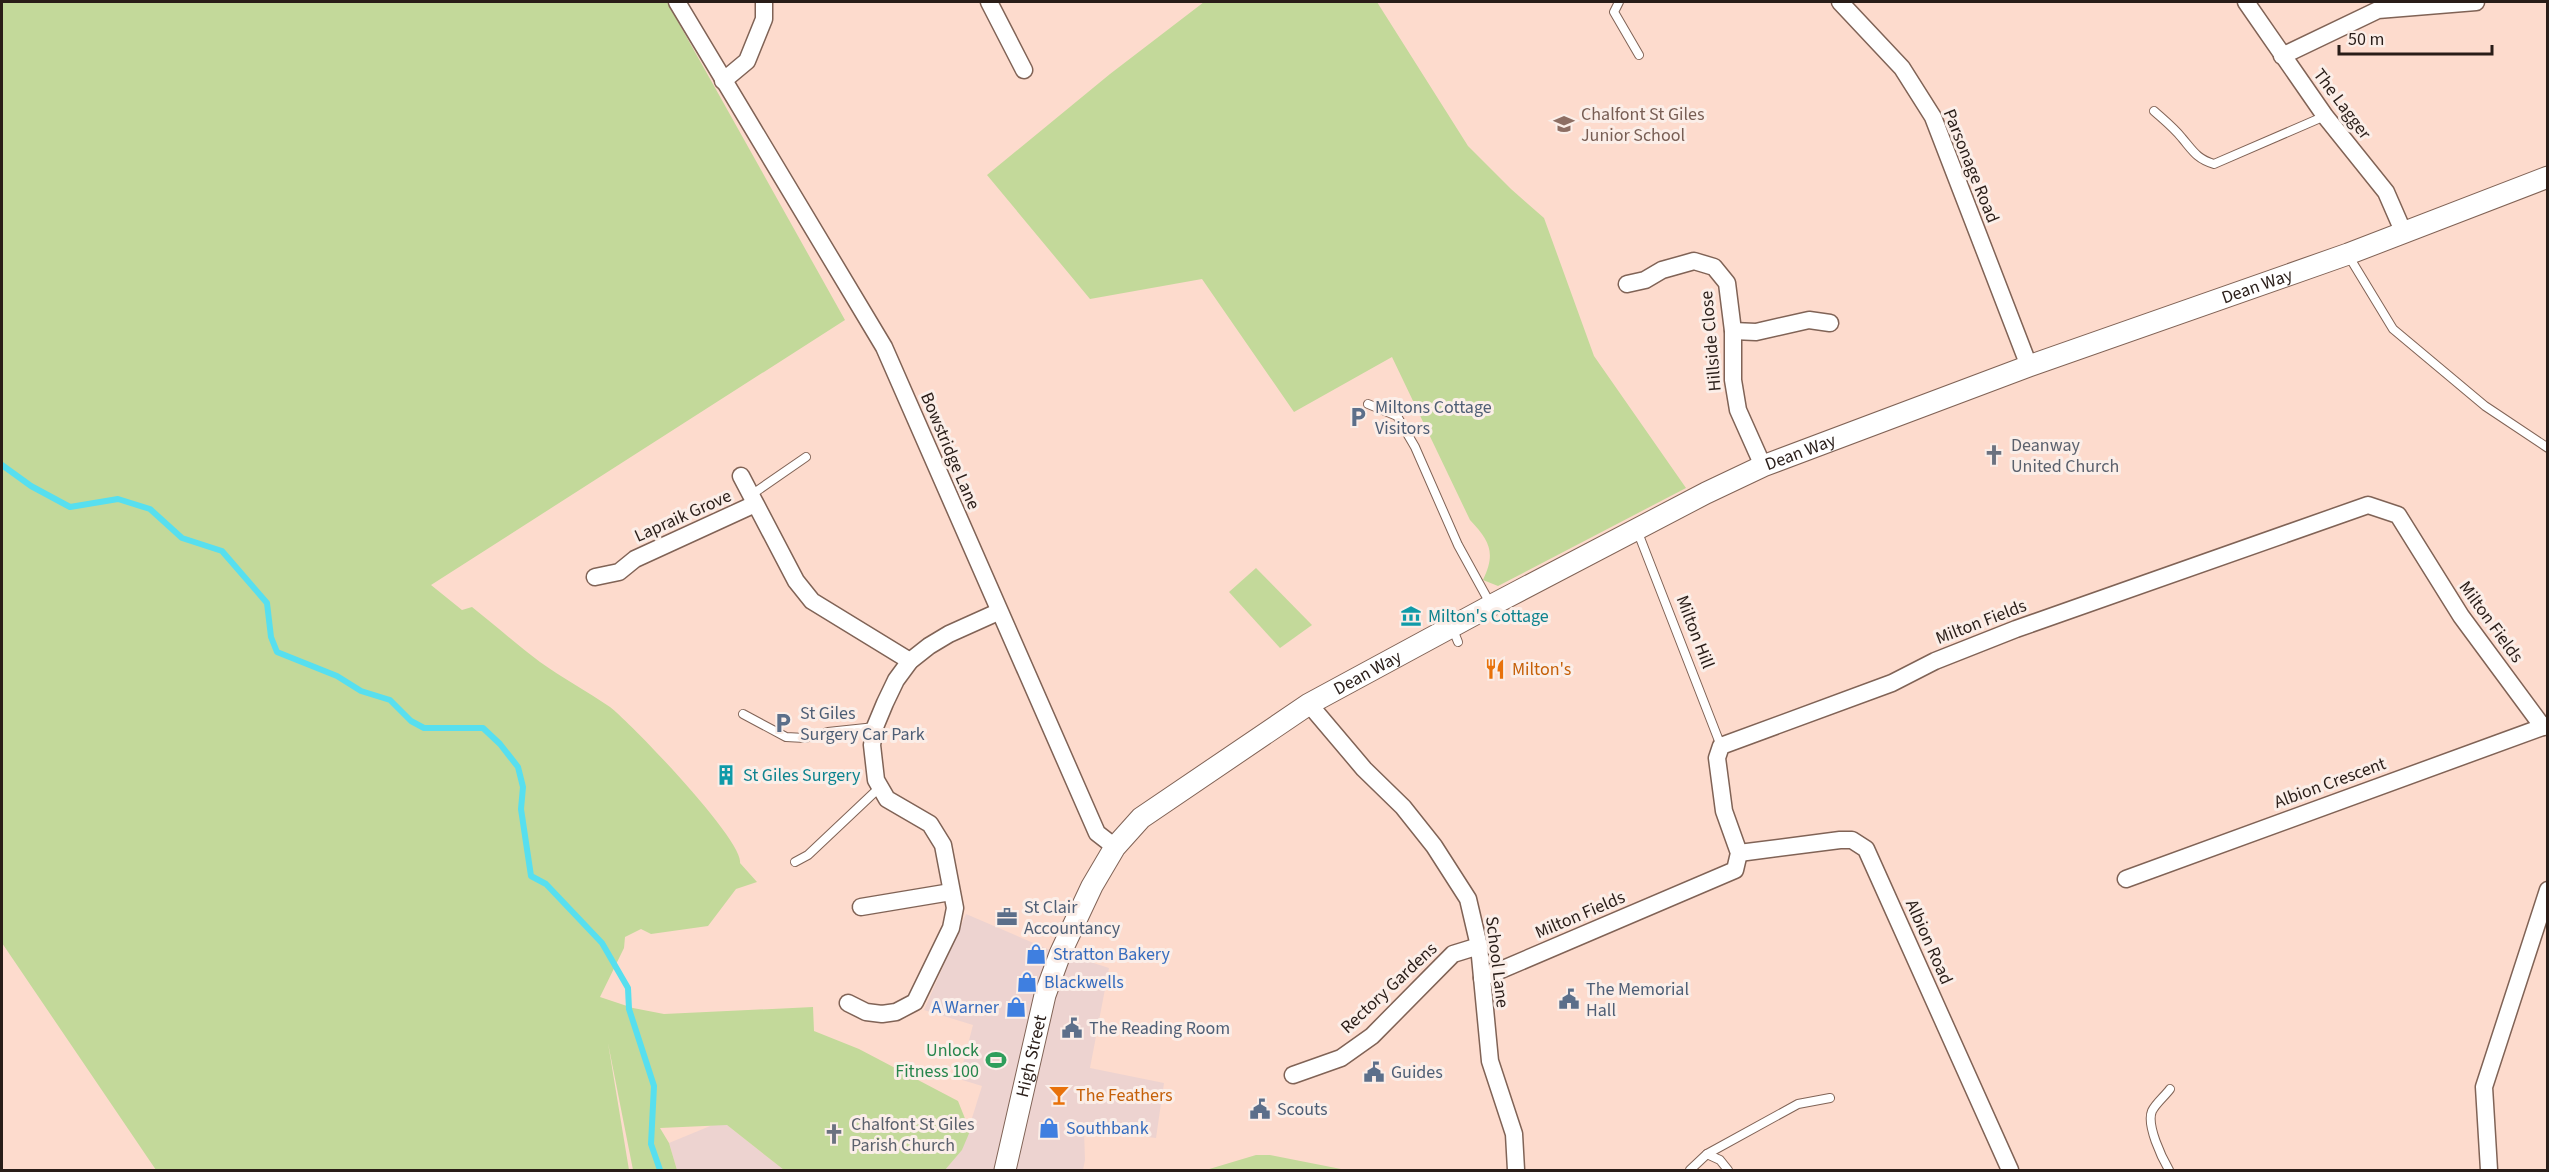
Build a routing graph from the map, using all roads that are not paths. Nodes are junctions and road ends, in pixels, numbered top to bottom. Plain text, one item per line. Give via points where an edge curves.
1 (677, 2) edge
2 (764, 2) edge
3 (989, 2) edge
4 (1619, 2) edge
5 (1840, 2) edge
6 (2246, 2) edge
7 (2476, 2) edge
8 (1639, 55) dead end
9 (2282, 56) junction
10 (1024, 70) dead end
11 (723, 81) junction
12 (2154, 111) dead end
13 (2325, 116) junction
14 (2547, 177) edge
15 (2403, 231) junction
16 (2348, 254) junction
17 (1627, 284) dead end
18 (1830, 324) dead end
19 (1733, 331) junction
20 (2029, 366) junction
21 (1368, 404) dead end
22 (2547, 448) edge
23 (806, 457) dead end
24 (1763, 466) junction
25 (741, 476) dead end
26 (753, 500) junction
27 (1637, 530) junction
28 (595, 577) dead end
29 (1492, 605) junction
30 (998, 612) junction
31 (910, 661) junction
32 (1309, 704) junction
33 (743, 714) dead end
34 (2545, 726) edge
35 (875, 727) junction
36 (1721, 746) junction
37 (879, 788) junction
38 (1116, 847) junction
39 (1739, 853) junction
40 (795, 862) dead end
41 (2126, 879) dead end
42 (2547, 890) edge
43 (951, 892) junction
44 (861, 907) dead end
45 (1479, 946) junction
46 (1482, 978) junction
47 (848, 1003) dead end
48 (1293, 1075) dead end
49 (2170, 1089) dead end
50 (1830, 1098) dead end
51 (1707, 1154) junction
52 (1005, 1170) edge
53 (1516, 1170) edge
54 (1690, 1170) edge
55 (1728, 1170) edge
56 (2010, 1170) edge
57 (2169, 1170) edge
58 (2489, 1170) edge

1 - 11 street, Bowstridge Lane
2 - 11 street via 764,19 747,61
3 - 10 street
4 - 8 lane via 1614,12
5 - 20 street, Parsonage Road via 1902,68 1933,117
6 - 9 street, The Lagger
7 - 9 street via 2378,10
9 - 13 street, The Lagger
11 - 30 street, Bowstridge Lane via 884,346
12 - 13 lane via 2194,154 2214,164
13 - 15 street, The Lagger via 2386,192
14 - 15 street, Dean Way
15 - 16 street, Dean Way
16 - 20 street, Dean Way
16 - 22 lane via 2392,329 2485,406
17 - 19 street, Hillside Close via 1694,261 1714,267 1727,283
18 - 19 street via 1809,320 1756,332
19 - 24 street, Hillside Close via 1733,380 1738,410
20 - 24 street, Dean Way
21 - 29 lane via 1397,416 1415,447 1458,545
23 - 26 lane
24 - 27 street, Dean Way
25 - 26 street, Lapraik Grove
26 - 28 street, Lapraik Grove via 635,559 620,572
26 - 31 street, Lapraik Grove via 796,581 812,601
27 - 29 street, Dean Way
27 - 36 lane, Milton Hill
29 - 32 street, Dean Way via 1455,635
30 - 31 street via 949,634
30 - 38 street, Bowstridge Lane via 1097,833
31 - 35 street via 896,680
32 - 38 street, Dean Way via 1141,818
32 - 45 street, School Lane via 1434,846 1468,899
33 - 35 lane via 786,737 805,738
34 - 36 street, Milton Fields via 2461,616 2398,515 2368,505 2016,628 1935,660 1892,683
34 - 41 street, Albion Crescent
35 - 37 street via 873,764
36 - 39 street via 1717,758 1724,811
37 - 40 lane via 808,855
37 - 43 street via 886,800 930,824 943,845
38 - 52 street, High Street via 1092,886 1060,954 1046,995
39 - 46 street, Milton Fields via 1735,870
39 - 56 street, Albion Road via 1840,840 1852,840 1866,849
42 - 58 street via 2484,1087
43 - 44 street
43 - 47 street via 956,908 951,928 915,1002 882,1014 866,1012
45 - 46 street, School Lane
45 - 48 street, Rectory Gardens via 1453,954 1372,1036 1341,1058
46 - 53 street, School Lane via 1490,1061 1514,1134
49 - 57 lane via 2152,1113 2151,1123
50 - 51 lane via 1798,1104
51 - 54 lane
51 - 55 lane via 1720,1160

